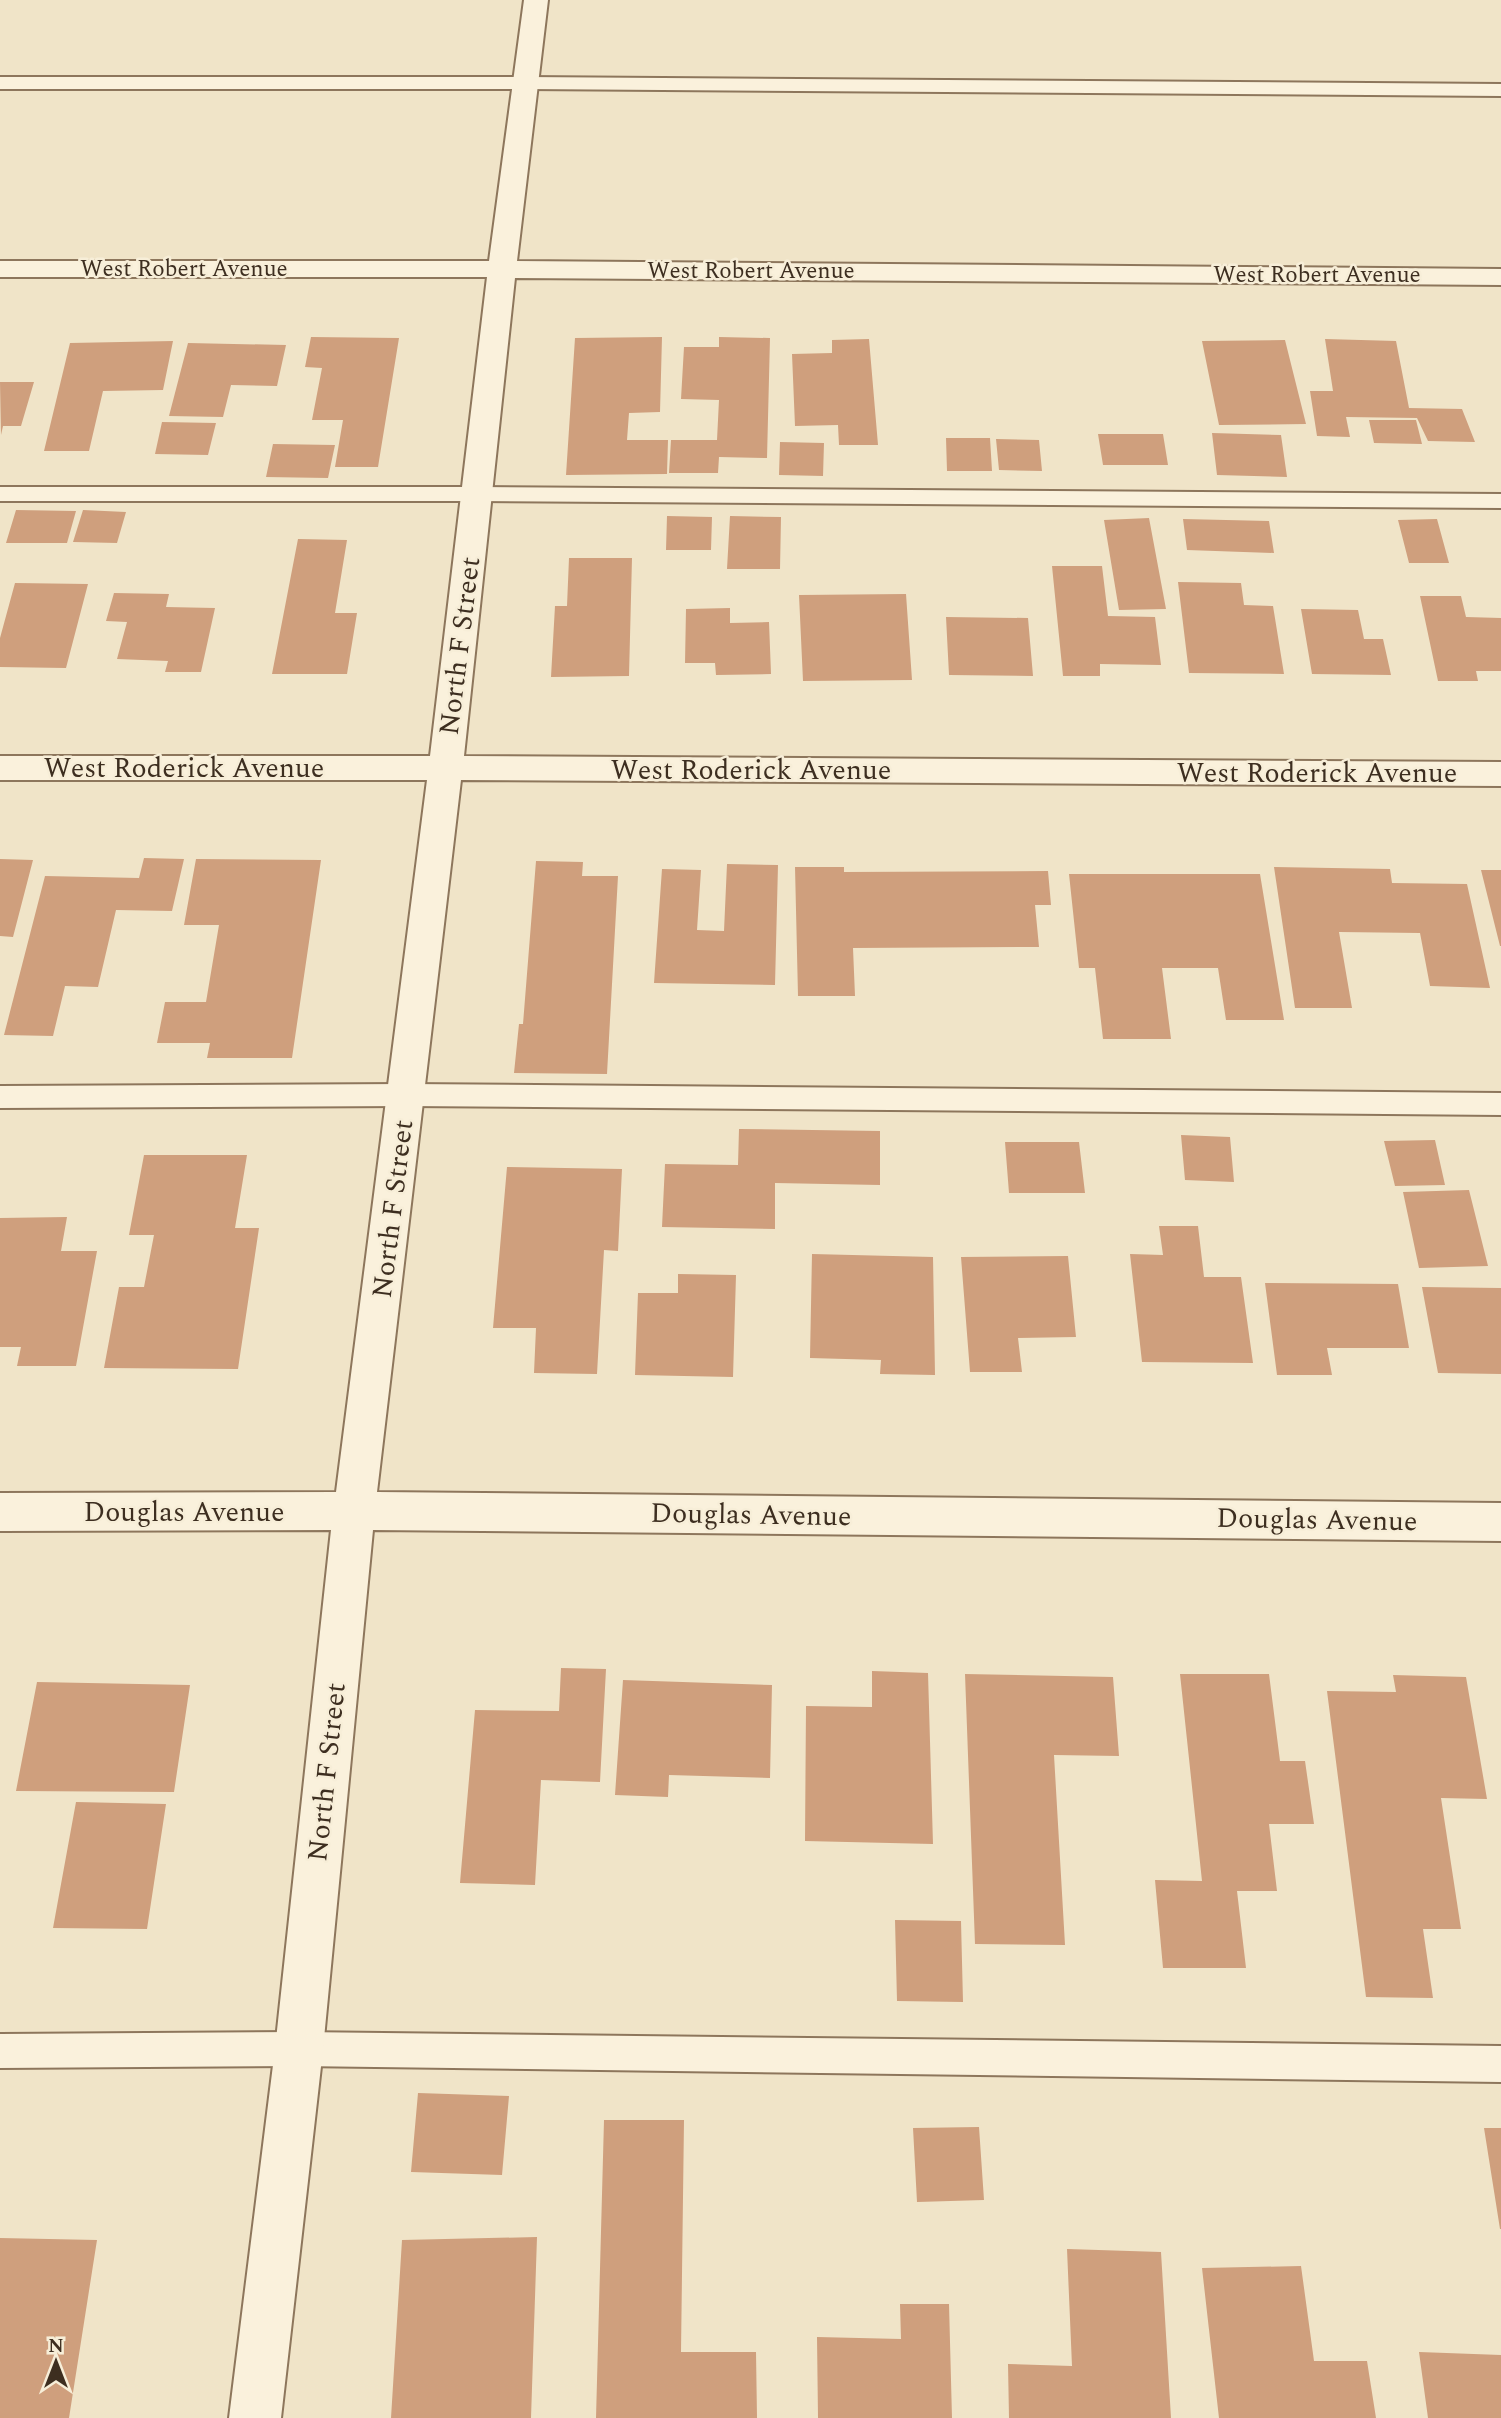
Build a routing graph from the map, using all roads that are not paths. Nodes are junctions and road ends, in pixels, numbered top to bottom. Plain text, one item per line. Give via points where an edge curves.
1 (536, 0) edge
2 (0, 83) edge
3 (526, 83) junction
4 (1501, 90) edge
5 (0, 269) edge
6 (502, 269) junction
7 (1501, 277) edge
8 (0, 494) edge
9 (478, 494) junction
10 (1501, 501) edge
11 (0, 768) edge
12 (445, 768) junction
13 (1501, 774) edge
14 (407, 1095) junction
15 (0, 1097) edge
16 (1501, 1104) edge
17 (354, 1511) junction
18 (0, 1512) edge
19 (1501, 1522) edge
20 (299, 2049) junction
21 (0, 2051) edge
22 (1501, 2064) edge
23 (255, 2418) edge

1 - 3 street, North F Street
2 - 3 lane
3 - 4 lane
3 - 6 street, North F Street
5 - 6 street, West Robert Avenue
6 - 7 street, West Robert Avenue
6 - 9 street, North F Street
8 - 9 lane
9 - 10 lane
9 - 12 street, North F Street
11 - 12 street, West Roderick Avenue
12 - 13 street, West Roderick Avenue
12 - 14 street, North F Street
14 - 15 lane
14 - 16 lane
14 - 17 street, North F Street
17 - 18 street, Douglas Avenue
17 - 19 street, Douglas Avenue
17 - 20 street, North F Street
20 - 21 lane
20 - 22 lane
20 - 23 street, North F Street

